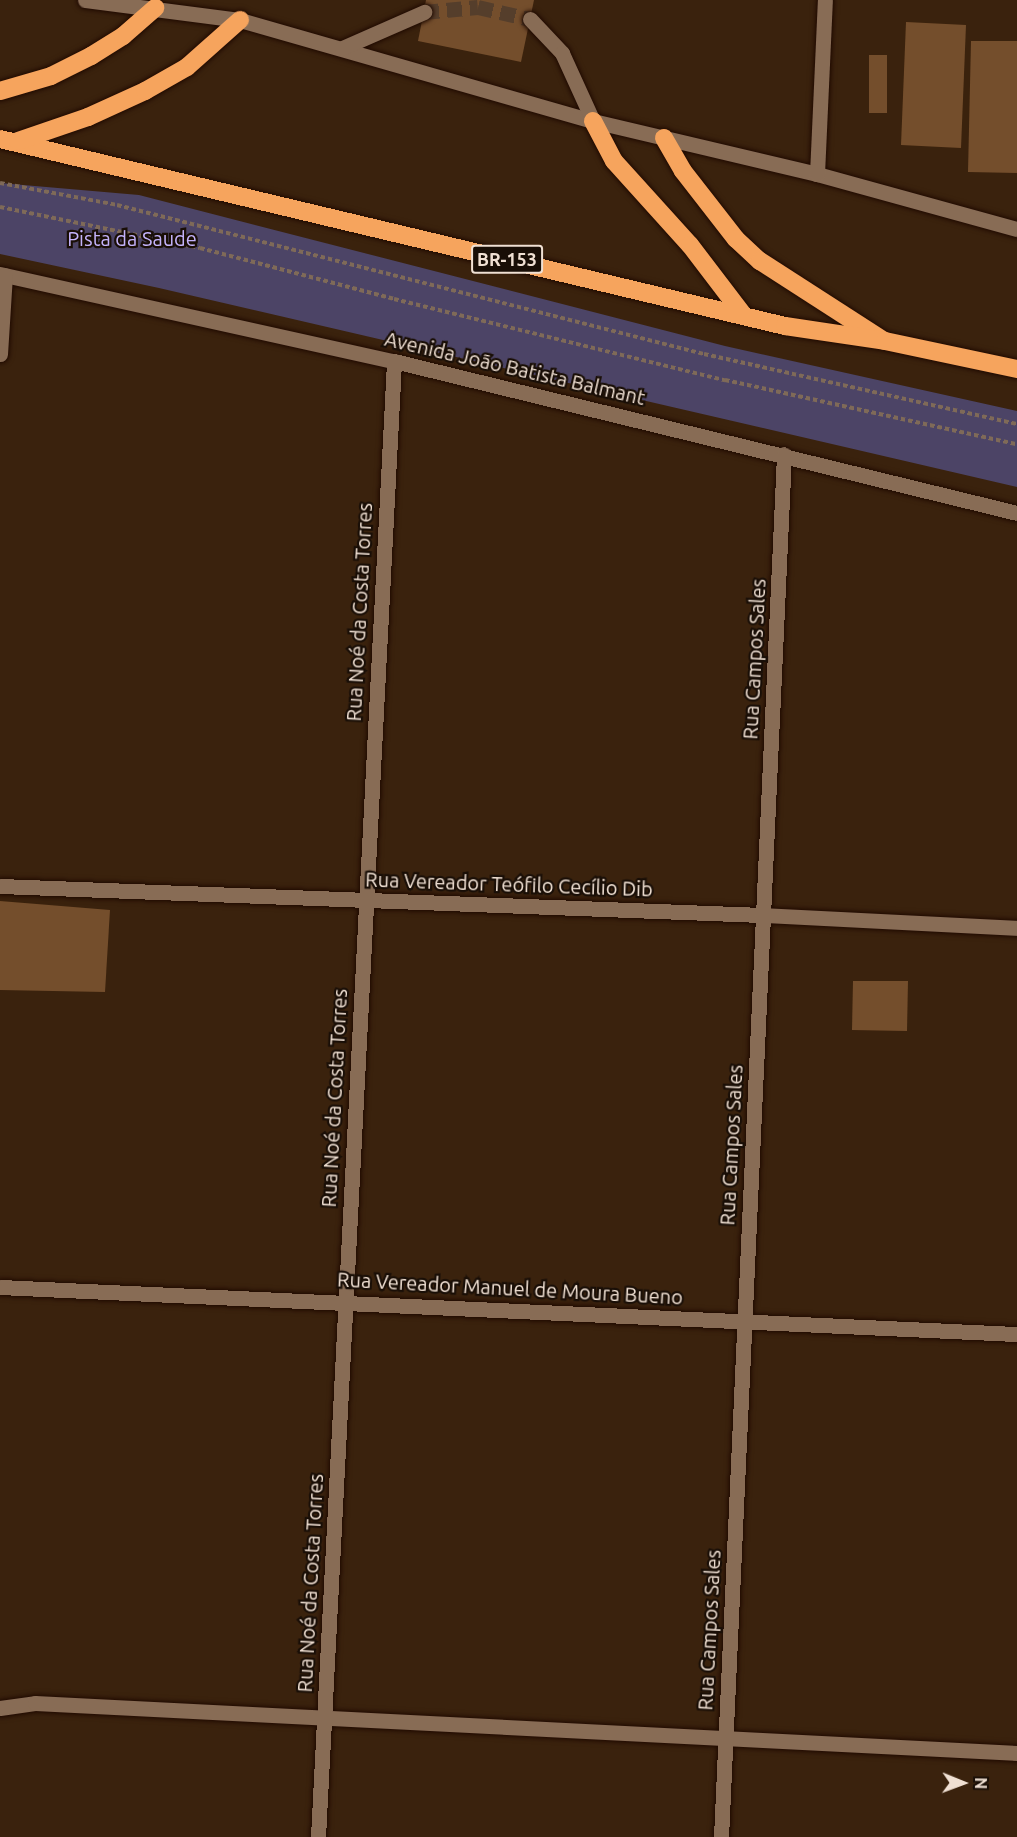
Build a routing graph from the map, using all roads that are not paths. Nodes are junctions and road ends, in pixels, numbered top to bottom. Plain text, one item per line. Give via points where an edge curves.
1 (85, 0) edge
2 (825, 0) edge
3 (155, 8) junction
4 (424, 12) tunnel mouth
5 (530, 19) tunnel mouth
6 (240, 20) junction
7 (342, 48) junction
8 (0, 91) edge
9 (593, 121) junction
10 (664, 138) junction
11 (9, 140) edge
12 (817, 174) junction
13 (1017, 229) edge
14 (2, 274) edge
15 (744, 316) junction
16 (885, 341) junction
17 (0, 354) edge
18 (394, 361) junction
19 (1017, 369) edge
20 (784, 454) junction
21 (1017, 513) edge
22 (0, 886) edge
23 (365, 899) junction
24 (763, 915) junction
25 (1017, 928) edge
26 (0, 1287) edge
27 (346, 1302) junction
28 (744, 1321) junction
29 (1017, 1334) edge
30 (0, 1708) edge
31 (324, 1719) junction
32 (726, 1737) junction
33 (1017, 1753) edge
34 (318, 1837) edge
35 (721, 1837) edge

1 - 3 street
2 - 12 street
3 - 6 street
3 - 8 highway via 123,36 91,56 51,76
4 - 7 street
5 - 9 street via 562,53
6 - 7 street
6 - 11 highway via 186,67 145,91 88,117
7 - 9 street
9 - 10 street
9 - 15 highway via 614,160 690,245
10 - 12 street
10 - 16 highway via 683,171 736,239 760,261
11 - 15 highway, BR-153
12 - 13 street
14 - 17 street
14 - 18 street, Avenida João Batista Balmant
15 - 16 highway, BR-153
16 - 19 highway, BR-153
18 - 20 street, Avenida João Batista Balmant
18 - 23 street, Rua Noé da Costa Torres
20 - 21 street, Avenida João Batista Balmant
20 - 24 street, Rua Campos Sales
22 - 23 street, Rua Vereador Teófilo Cecílio Dib
23 - 24 street, Rua Vereador Teófilo Cecílio Dib
23 - 27 street, Rua Noé da Costa Torres
24 - 25 street, Rua Vereador Teófilo Cecílio Dib
24 - 28 street, Rua Campos Sales
26 - 27 street, Rua Vereador Manuel de Moura Bueno
27 - 28 street, Rua Vereador Manuel de Moura Bueno
27 - 31 street, Rua Noé da Costa Torres
28 - 29 street, Rua Vereador Manuel de Moura Bueno
28 - 32 street, Rua Campos Sales
30 - 31 street via 35,1704
31 - 32 street
31 - 34 street, Rua Noé da Costa Torres
32 - 33 street
32 - 35 street, Rua Campos Sales

